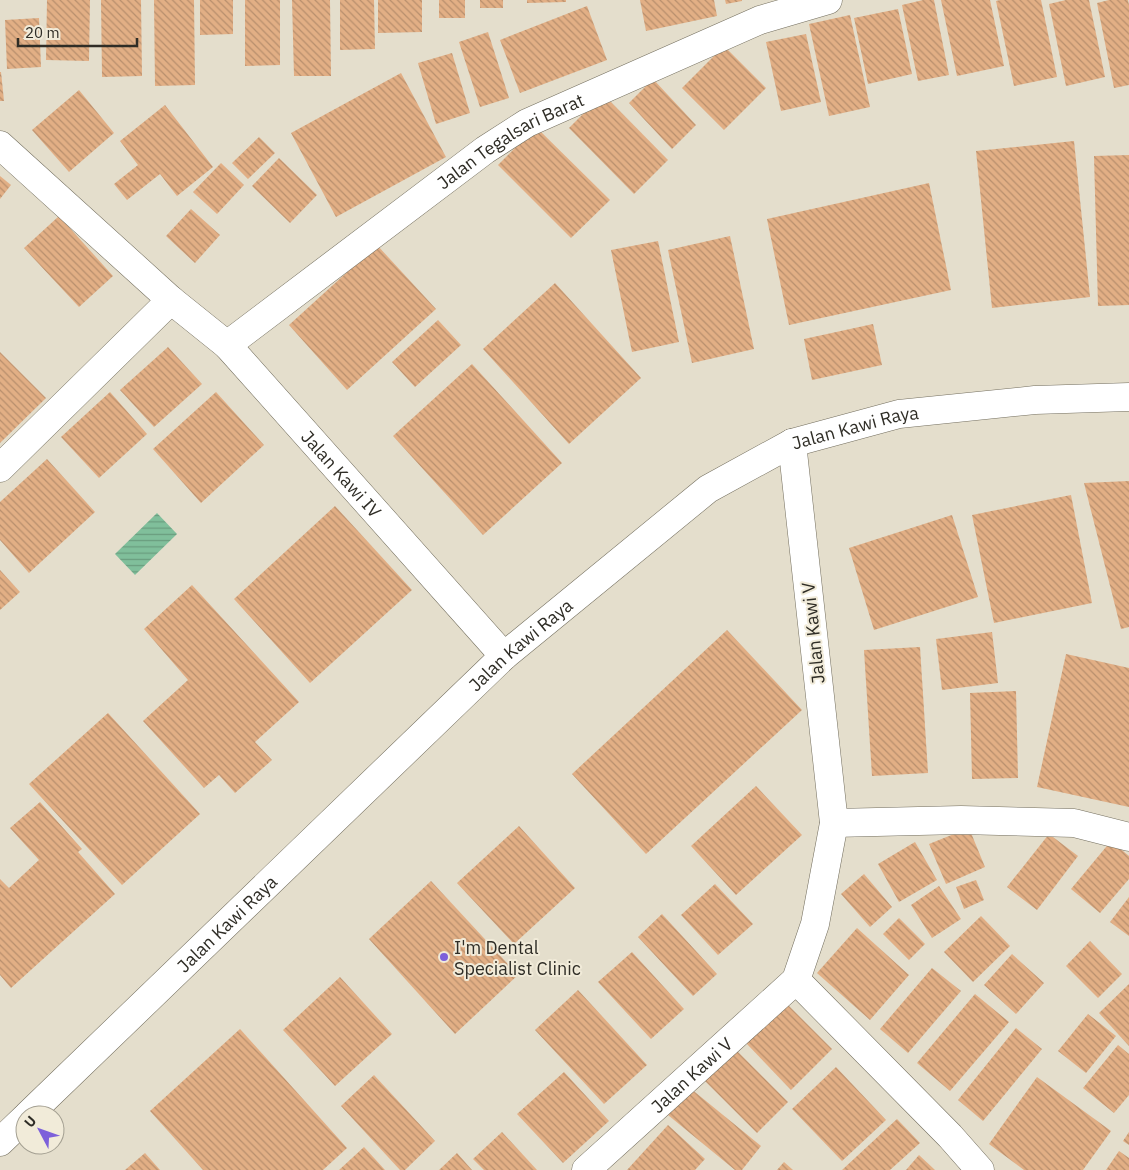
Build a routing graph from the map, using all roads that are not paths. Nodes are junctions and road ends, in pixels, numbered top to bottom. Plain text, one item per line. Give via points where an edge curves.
1 (828, 0) edge
2 (0, 145) edge
3 (171, 300) junction
4 (227, 345) junction
5 (1129, 397) edge
6 (792, 443) junction
7 (0, 468) edge
8 (504, 656) junction
9 (834, 823) junction
10 (1129, 837) edge
11 (796, 980) junction
12 (38, 1105) edge
13 (15, 1128) edge
14 (0, 1142) edge
15 (587, 1170) edge
16 (980, 1170) edge

1 - 4 street, Jalan Tegalsari Barat via 760,20 527,123 485,150
2 - 3 street, Jalan Kawi IV
3 - 4 street, Jalan Kawi IV
3 - 7 street
4 - 8 street, Jalan Kawi IV
5 - 6 street, Jalan Kawi Raya via 1035,400 899,414
6 - 8 street, Jalan Kawi Raya via 708,489
6 - 9 street, Jalan Kawi V
8 - 12 street, Jalan Kawi Raya
9 - 10 street via 961,820 1074,823
9 - 11 street, Jalan Kawi V via 815,924
11 - 15 street, Jalan Kawi V
11 - 16 street
13 - 14 street

